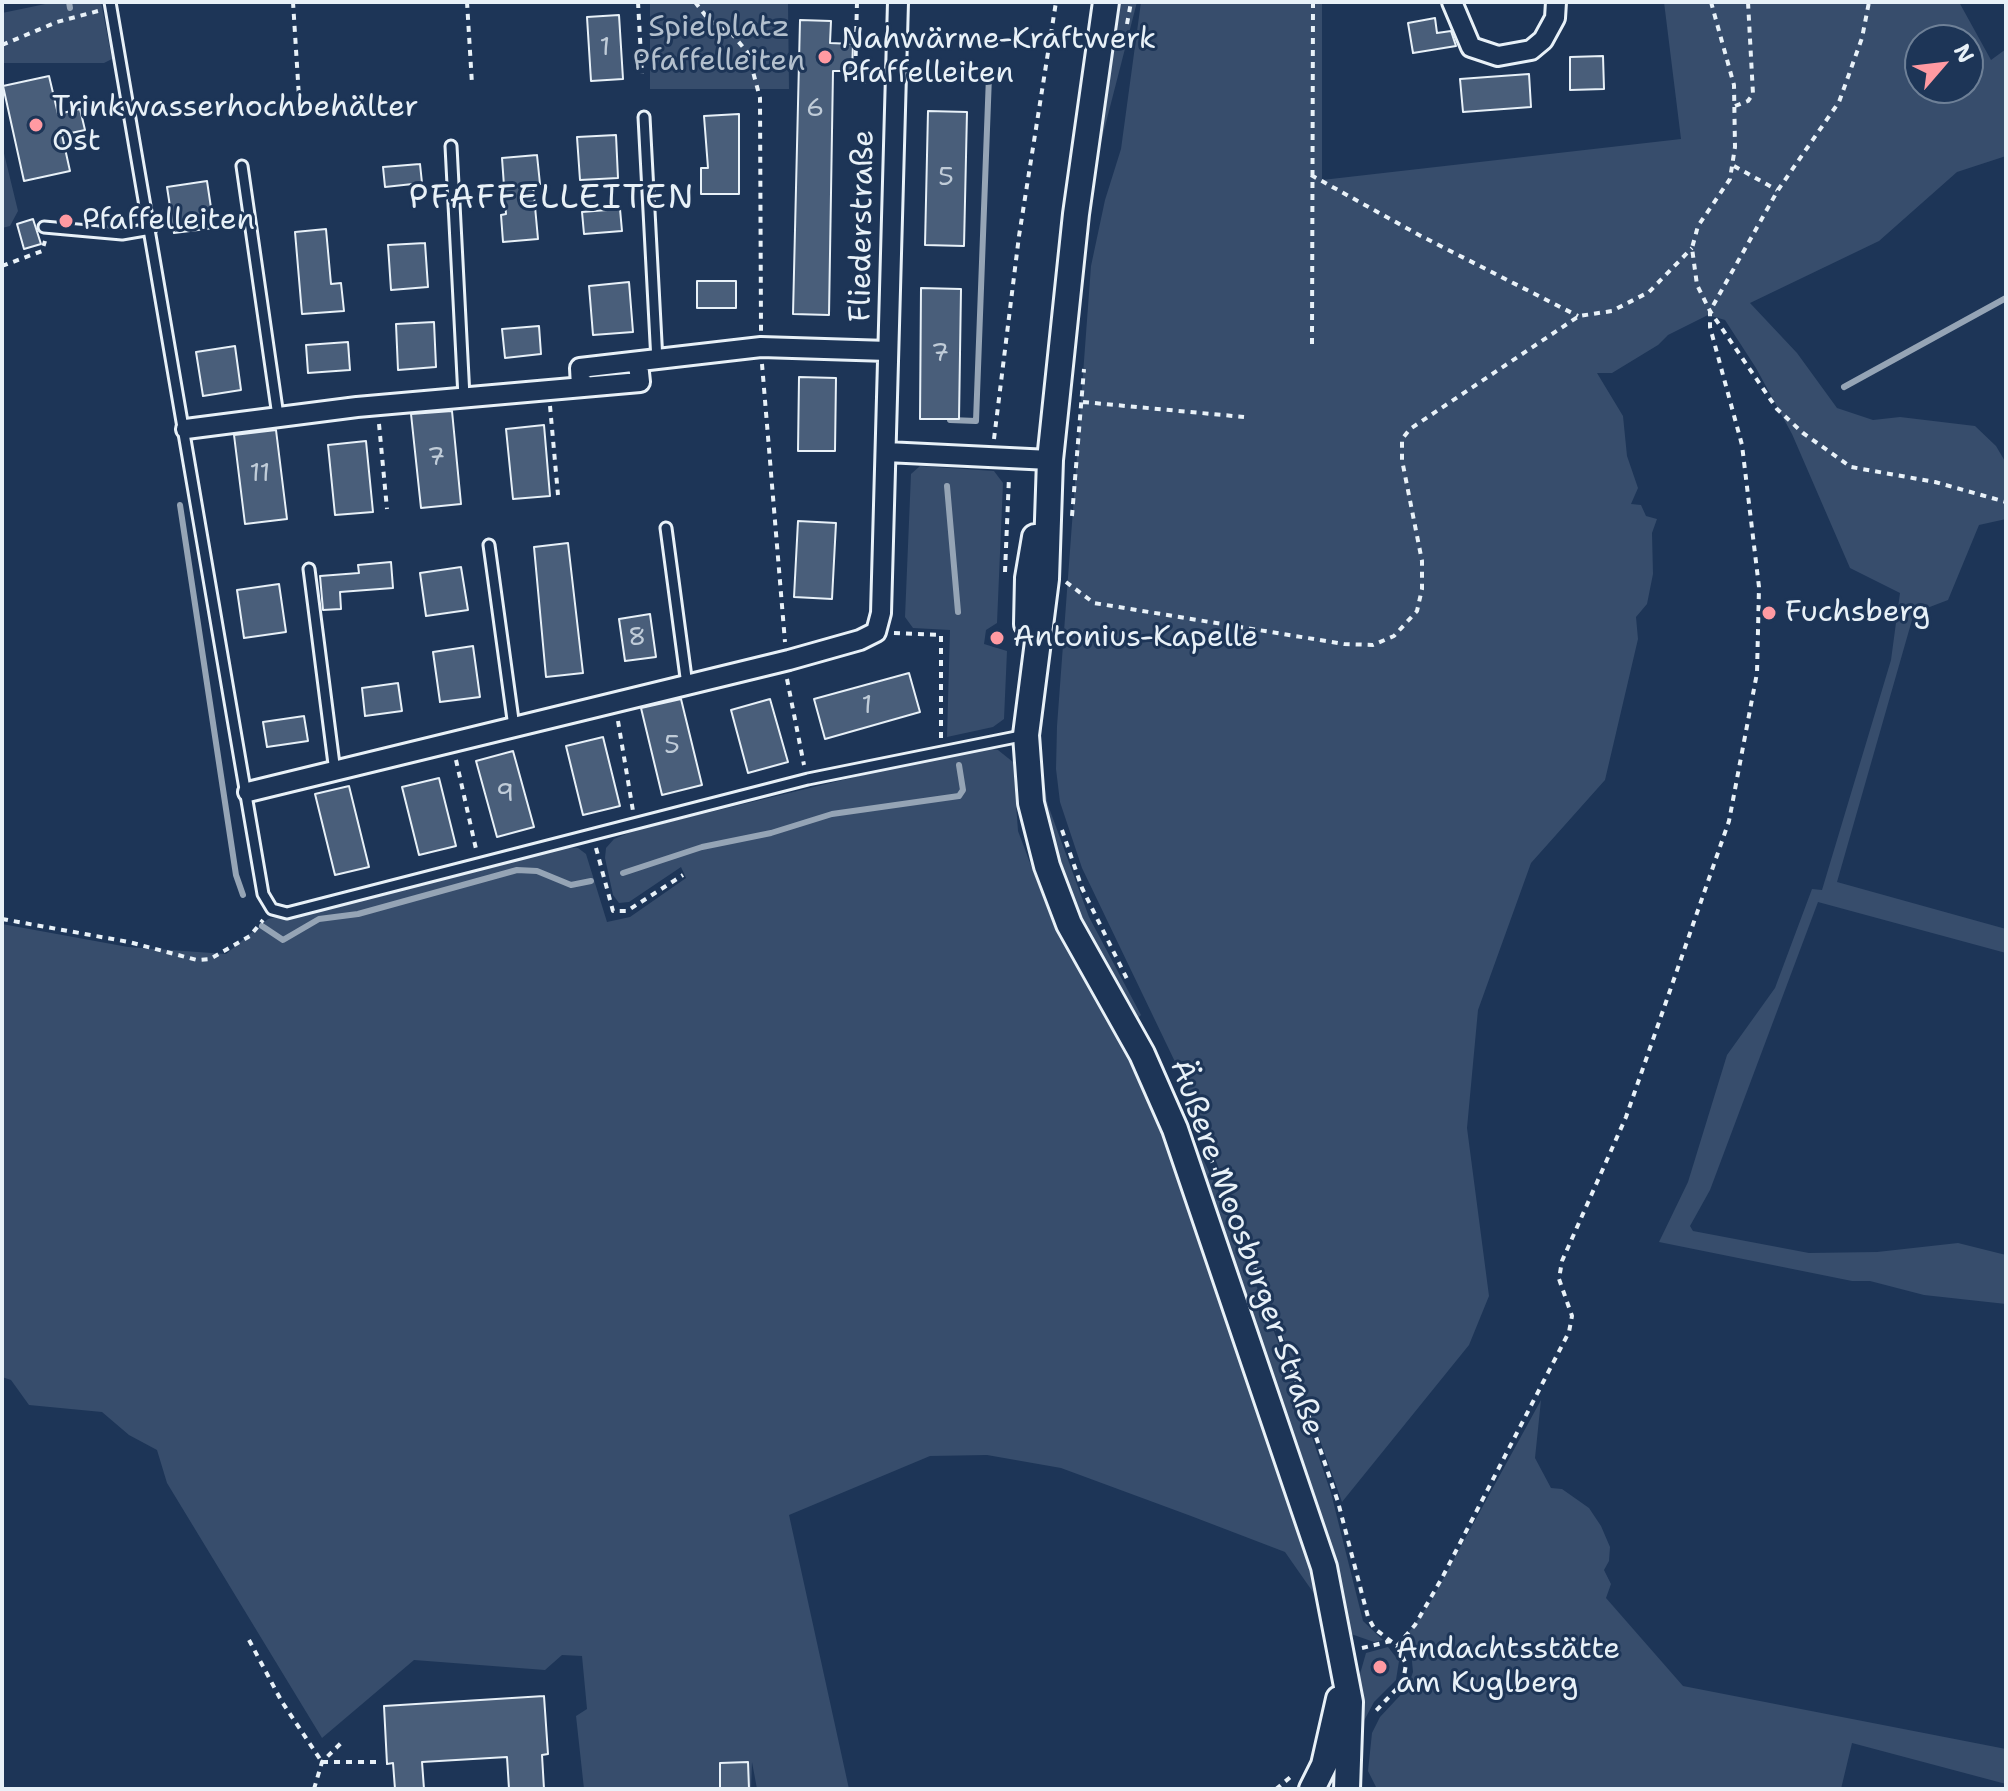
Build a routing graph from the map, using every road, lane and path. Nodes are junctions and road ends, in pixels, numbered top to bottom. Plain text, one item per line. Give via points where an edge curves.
1 (293, 2) edge
2 (467, 2) edge
3 (638, 2) edge
4 (695, 2) edge
5 (857, 2) edge
6 (898, 2) edge
7 (1056, 2) edge
8 (1106, 2) edge
9 (1313, 2) edge
10 (1452, 2) edge
11 (1556, 2) edge
12 (1711, 2) edge
13 (1748, 2) edge
14 (1869, 2) edge
15 (111, 5) edge
16 (2, 45) edge
17 (642, 74) dead end
18 (894, 83) junction
19 (472, 84) dead end
20 (299, 97) dead end
21 (1735, 106) junction
22 (644, 117) dead end
23 (451, 146) dead end
24 (242, 166) dead end
25 (1734, 166) junction
26 (1311, 175) junction
27 (1778, 190) junction
28 (44, 227) joint
29 (151, 229) junction
30 (1692, 248) junction
31 (2, 266) edge
32 (1710, 311) junction
33 (1579, 316) junction
34 (1312, 344) dead end
35 (761, 347) junction
36 (888, 351) junction
37 (648, 362) junction
38 (548, 390) junction
39 (464, 397) junction
40 (377, 406) junction
41 (278, 416) junction
42 (1244, 417) dead end
43 (186, 429) junction
44 (886, 452) junction
45 (1001, 458) junction
46 (1050, 460) junction
47 (558, 495) dead end
48 (2006, 502) edge
49 (387, 509) dead end
50 (1072, 519) dead end
51 (666, 528) dead end
52 (489, 545) dead end
53 (309, 569) dead end
54 (1005, 575) dead end
55 (1067, 582) dead end
56 (876, 632) junction
57 (786, 660) junction
58 (687, 685) junction
59 (615, 703) junction
60 (514, 727) junction
61 (1026, 729) junction
62 (452, 742) junction
63 (941, 750) junction
64 (335, 772) junction
65 (808, 779) junction
66 (248, 792) junction
67 (635, 823) junction
68 (593, 834) junction
69 (479, 862) junction
70 (683, 875) dead end
71 (272, 909) junction
72 (2, 919) edge
73 (249, 1640) dead end
74 (1391, 1641) dead end
75 (1352, 1664) junction
76 (1368, 1721) dead end
77 (341, 1743) dead end
78 (322, 1762) junction
79 (382, 1762) dead end
80 (314, 1789) edge
81 (1312, 1789) edge
82 (1347, 1789) edge

1 - 20 path
2 - 19 path
3 - 17 path
4 - 35 path via 748,53 760,98
5 - 18 path via 855,81
6 - 18 street, Fliederstraße
7 - 45 path via 1019,236
8 - 46 street, Äußere Moosburger Straße via 1076,214
9 - 26 path
10 - 11 street via 1471,47 1498,56 1531,50 1543,40 1555,18
12 - 21 path via 1731,70
13 - 21 path via 1753,94
14 - 27 path via 1839,102
15 - 16 path
15 - 29 lane
18 - 36 street, Fliederstraße
21 - 25 path
22 - 37 lane
23 - 39 lane
24 - 41 lane
25 - 27 path
25 - 30 path via 1722,194 1698,226
26 - 33 path
26 - 34 path
27 - 32 path
28 - 29 lane via 122,234
28 - 31 path via 42,251
29 - 43 lane
30 - 32 path via 1697,285
30 - 33 path via 1649,292 1612,311
32 - 48 path via 1777,409 1851,467
32 - 76 path via 1742,445 1759,587 1757,673 1729,821 1626,1117 1562,1261 1559,1279 1572,1316 1569,1332 1442,1578 1397,1646 1406,1664 1403,1682
33 - 55 path via 1402,439 1422,589 1417,611 1394,636 1373,645 1344,644 1094,603
35 - 36 street
35 - 37 street
35 - 57 path
36 - 44 street, Fliederstraße
37 - 38 street via 640,382
38 - 39 street
38 - 47 path
39 - 40 street
40 - 41 street
40 - 49 path
41 - 43 street
42 - 50 path via 1082,402
43 - 66 lane
44 - 45 street
44 - 56 street, Fliederstraße
45 - 46 street
45 - 54 path
46 - 61 street, Äußere Moosburger Straße via 1046,579
51 - 58 lane
52 - 60 lane
53 - 64 lane
56 - 57 street
56 - 63 path via 941,635
57 - 58 street
57 - 65 path
58 - 59 street
59 - 60 street
59 - 67 path
60 - 62 street
61 - 63 lane
61 - 75 street, Äußere Moosburger Straße via 1031,803 1047,866 1069,924 1142,1054 1175,1129
62 - 64 street
62 - 69 path
63 - 65 lane
64 - 66 street
65 - 67 lane
66 - 71 lane via 263,894
67 - 68 lane
68 - 69 lane
68 - 70 path via 613,911 627,911
69 - 71 lane via 287,913
71 - 72 path via 250,936 210,959 197,960
73 - 78 path
74 - 75 path via 1359,1649
75 - 81 street, Äußere Moosburger Straße via 1324,1765
75 - 82 street, Äußere Moosburger Straße
77 - 78 path
78 - 79 path
78 - 80 path

